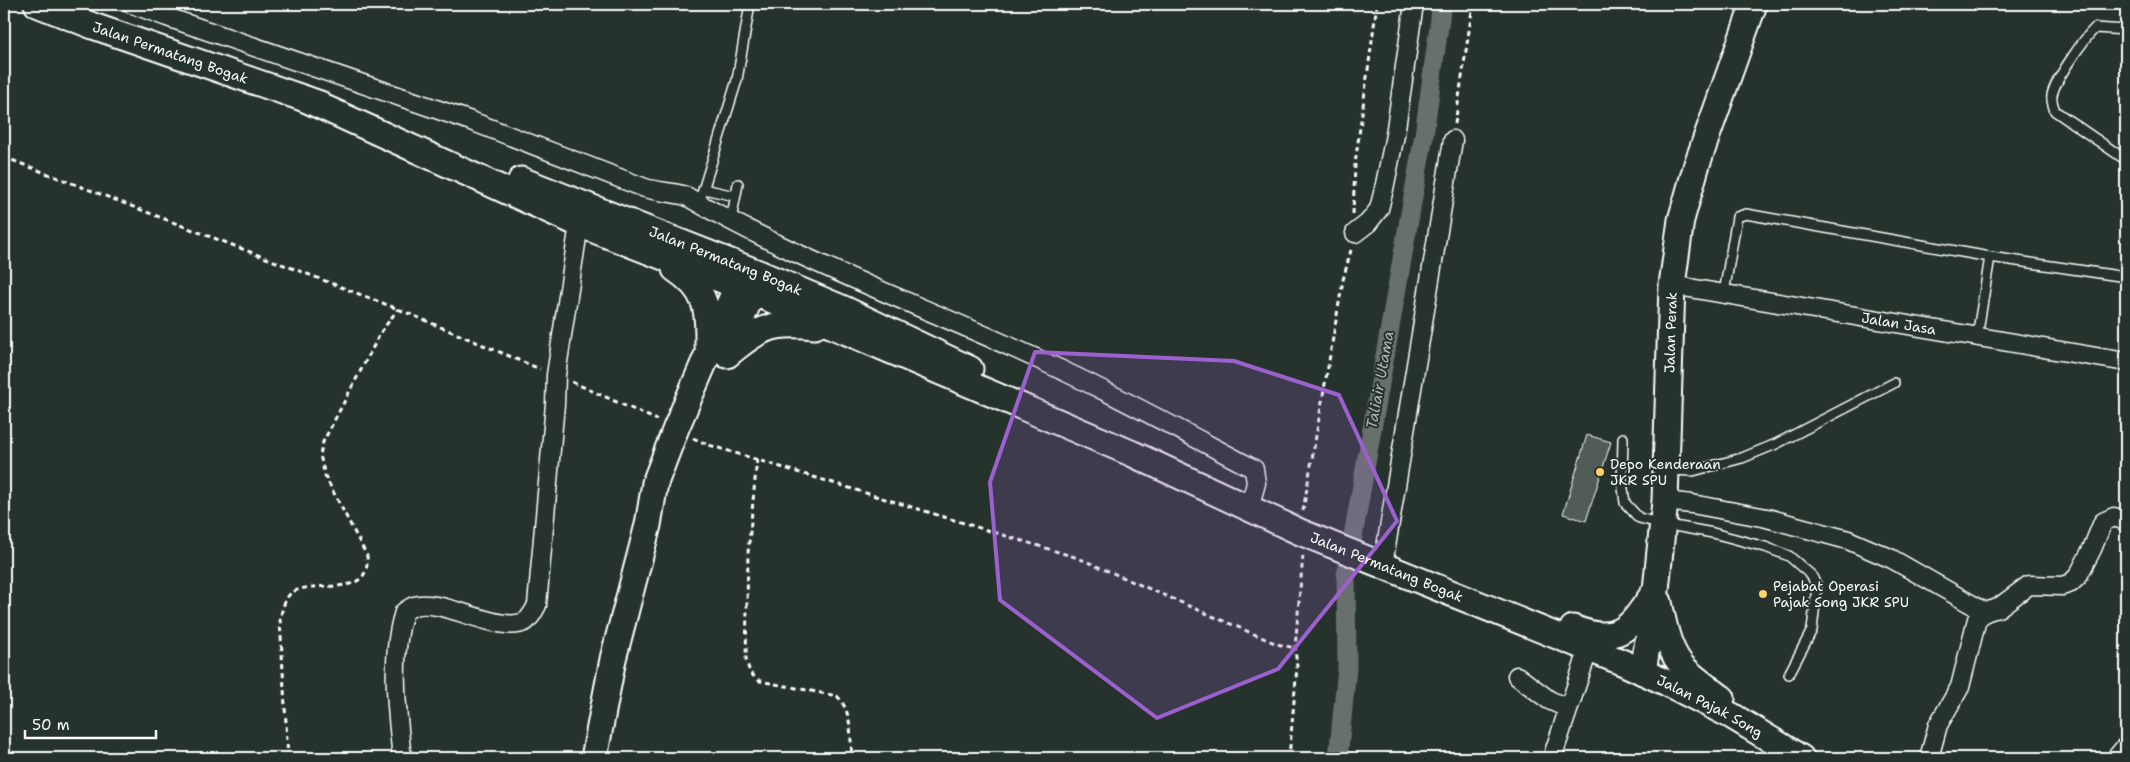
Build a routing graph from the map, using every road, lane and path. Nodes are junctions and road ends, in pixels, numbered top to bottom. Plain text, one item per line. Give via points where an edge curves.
1 (37, 4) edge
2 (132, 4) edge
3 (750, 4) edge
4 (1377, 4) edge
5 (1414, 4) edge
6 (1473, 4) edge
7 (1754, 4) edge
8 (2126, 30) edge
9 (305, 99) junction
10 (1453, 140) joint
11 (4, 157) edge
12 (2126, 160) edge
13 (738, 184) dead end
14 (701, 196) junction
15 (735, 196) junction
16 (731, 220) junction
17 (579, 224) junction
18 (1355, 233) junction
19 (645, 250) junction
20 (1990, 257) junction
21 (2126, 277) edge
22 (749, 280) junction
23 (1672, 285) junction
24 (1724, 293) junction
25 (398, 309) junction
26 (835, 328) junction
27 (1977, 337) junction
28 (717, 355) junction
29 (2126, 362) edge
30 (556, 375) junction
31 (1894, 383) dead end
32 (684, 433) junction
33 (1623, 438) dead end
34 (1133, 454) junction
35 (757, 459) junction
36 (1666, 470) junction
37 (1249, 509) junction
38 (1664, 513) junction
39 (2126, 521) edge
40 (1300, 532) junction
41 (1378, 562) junction
42 (1422, 580) junction
43 (1656, 590) junction
44 (1985, 612) junction
45 (1295, 648) junction
46 (1589, 648) junction
47 (1643, 672) junction
48 (1789, 674) dead end
49 (1517, 676) dead end
50 (1568, 708) junction
51 (1732, 716) junction
52 (2126, 746) edge
53 (288, 758) edge
54 (402, 758) edge
55 (594, 758) edge
56 (852, 758) edge
57 (1289, 758) edge
58 (1552, 758) edge
59 (1801, 758) edge
60 (1928, 758) edge
61 (2116, 758) edge

1 - 9 street, Jalan Permatang Bogak
2 - 14 street via 462,118 645,188
3 - 14 lane via 737,80
4 - 18 path via 1355,164
5 - 18 street via 1395,135 1379,209
6 - 10 path
7 - 23 street, Jalan Perak via 1692,181 1681,220
8 - 12 lane via 2095,28 2081,45 2051,97 2055,111
9 - 17 street, Jalan Permatang Bogak
9 - 22 street, Jalan Permatang Bogak via 418,138 583,205
10 - 41 street
11 - 25 path
13 - 15 lane
14 - 15 lane
14 - 16 street
15 - 16 lane
16 - 37 street via 857,280 1013,348 1254,469 1256,483
17 - 19 street, Jalan Permatang Bogak
17 - 30 street
18 - 40 path via 1343,280
19 - 22 street, Jalan Permatang Bogak
19 - 28 street via 688,278 700,290
20 - 21 lane
20 - 24 lane via 1746,214 1737,217
20 - 27 lane
22 - 26 street, Jalan Permatang Bogak
22 - 28 street
22 - 34 street, Jalan Permatang Bogak via 844,309 1014,390
23 - 24 street, Jalan Jasa
23 - 36 street, Jalan Perak
24 - 27 street, Jalan Jasa
25 - 30 path
25 - 53 path via 381,332 323,442 320,455 325,476 367,556 368,565 364,576 353,583 308,587 291,593 285,602 280,619
26 - 28 street via 793,323 774,325
26 - 34 street, Jalan Permatang Bogak
27 - 29 street, Jalan Jasa
28 - 32 street
30 - 32 path
30 - 54 street via 537,605 527,620 514,624 434,606 415,606 404,612 398,630 397,672
31 - 36 lane via 1742,458 1693,471
32 - 35 path via 709,445
32 - 55 street via 655,483 648,525 613,659
33 - 38 lane via 1625,504 1639,518
34 - 37 street, Jalan Permatang Bogak
35 - 45 path via 1078,558 1277,644
35 - 56 path via 748,553 746,659 750,673 760,681 837,696 845,704 849,717
36 - 38 street, Jalan Perak
37 - 40 street, Jalan Permatang Bogak
38 - 43 street, Jalan Perak
38 - 44 street via 1692,504 1797,525 1862,545 1892,558
38 - 48 lane via 1713,533 1765,546 1789,556 1810,575 1817,586 1812,630
39 - 44 street via 2114,517 2103,522 2078,576 2071,583 2062,586 2029,585 1998,608
40 - 41 street, Jalan Permatang Bogak
40 - 45 path via 1304,563
41 - 42 street, Jalan Permatang Bogak
42 - 43 street via 1444,580 1474,589 1587,633 1607,637 1636,620
42 - 46 street, Jalan Permatang Bogak
43 - 47 street, Jalan Perak
43 - 51 street via 1668,640 1675,655 1684,669 1725,700
44 - 60 street via 1977,619 1960,687 1938,725
45 - 57 path via 1297,667
46 - 47 street, Jalan Permatang Bogak
46 - 50 street
47 - 51 street, Jalan Pajak Song
49 - 50 street via 1549,700
50 - 58 street
51 - 59 street, Jalan Pajak Song
52 - 61 street

